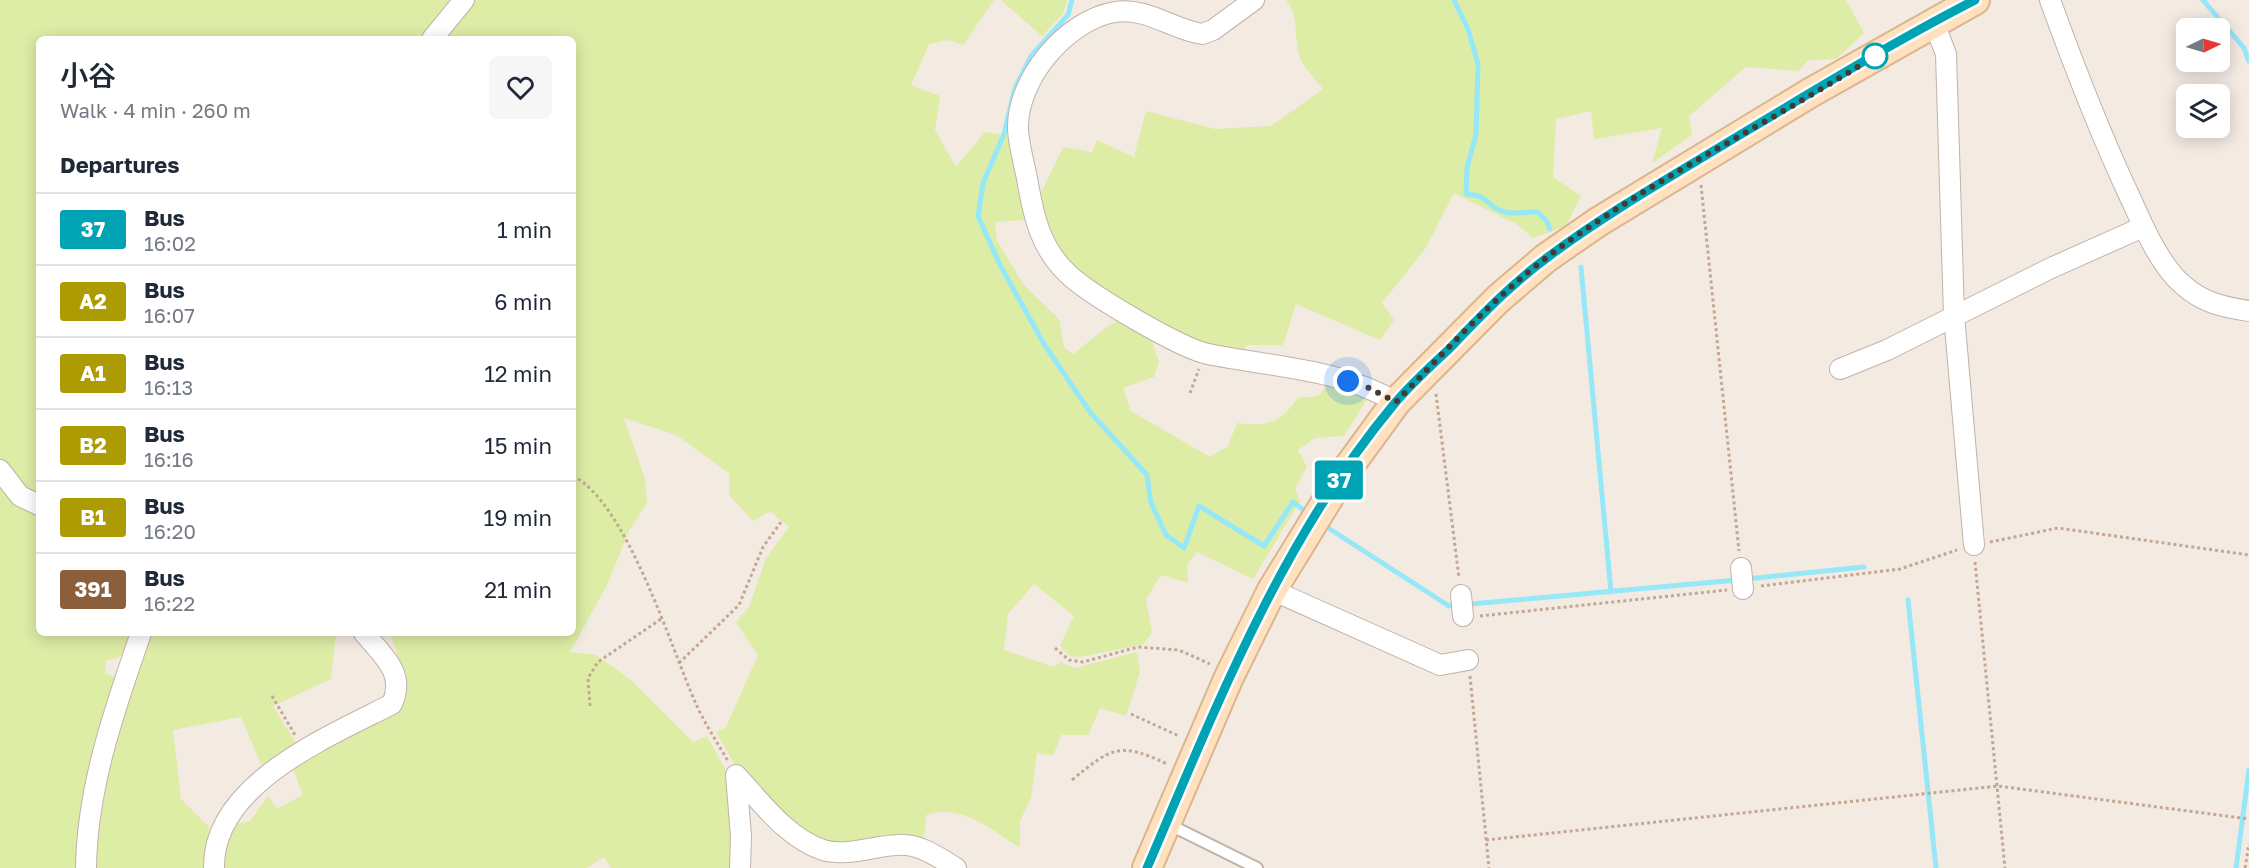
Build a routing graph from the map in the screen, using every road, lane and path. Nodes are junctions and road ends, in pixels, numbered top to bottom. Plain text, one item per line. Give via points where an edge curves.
1 (464, 0) edge
2 (1254, 0) edge
3 (2050, 0) edge
4 (1953, 8) edge
5 (434, 36) edge
6 (1689, 166) junction
7 (2144, 227) junction
8 (2249, 311) edge
9 (1954, 315) junction
10 (1205, 353) junction
11 (1840, 369) dead end
12 (1421, 377) junction
13 (1190, 393) dead end
14 (1396, 402) junction
15 (0, 470) edge
16 (576, 478) edge
17 (36, 504) edge
18 (781, 522) dead end
19 (1974, 545) junction
20 (2249, 555) edge
21 (1742, 581) junction
22 (1272, 590) junction
23 (1461, 595) joint
24 (1463, 616) joint
25 (660, 619) junction
26 (140, 636) edge
27 (366, 636) edge
28 (1054, 648) dead end
29 (1468, 660) joint
30 (679, 663) junction
31 (1231, 674) junction
32 (273, 696) dead end
33 (590, 706) dead end
34 (1131, 714) dead end
35 (1200, 745) junction
36 (303, 749) junction
37 (1188, 774) junction
38 (736, 775) junction
39 (1072, 780) dead end
40 (1998, 786) junction
41 (2248, 818) edge
42 (1166, 823) junction
43 (1486, 840) junction
44 (2249, 844) edge
45 (86, 868) edge
46 (214, 868) edge
47 (740, 868) edge
48 (956, 868) edge
49 (1147, 868) edge
50 (1257, 868) edge
51 (1489, 868) edge
52 (2005, 868) edge
53 (2246, 868) edge

1 - 5 street
2 - 10 street via 1202,34 1128,11 1112,12 1080,24 1049,54 1034,77 1022,104 1018,130 1035,225 1051,256 1068,274 1102,298 1148,326
3 - 7 street via 2091,113
4 - 6 main road
4 - 9 street via 1946,54
6 - 12 main road via 1546,258 1498,299
6 - 21 path via 1701,184
7 - 8 street via 2181,284 2220,307
7 - 9 street
9 - 11 street
9 - 19 street
10 - 13 path
10 - 14 street via 1332,376 1365,386
12 - 14 main road
12 - 23 path via 1432,386 1438,404
14 - 22 main road via 1314,518
15 - 17 street via 20,496
16 - 25 path via 585,482 610,512
18 - 30 path via 763,547 740,605
19 - 20 path via 2058,528
19 - 21 path via 1900,569
19 - 40 path
21 - 24 path
22 - 29 street via 1440,665
22 - 31 main road
23 - 24 street
25 - 30 path
25 - 33 path via 598,662 588,678
26 - 45 street via 118,698 95,785
27 - 36 street via 395,672 398,691 392,704
28 - 31 path via 1068,660 1083,662 1138,647 1179,650
29 - 43 path
30 - 38 path via 697,705
31 - 35 main road
32 - 36 path
34 - 35 path
35 - 37 main road
36 - 46 street via 250,788 221,831
37 - 39 path via 1140,751 1121,749 1102,755
37 - 42 main road
38 - 47 street
38 - 48 street via 784,826 824,850 852,851 899,844 925,850
40 - 41 path
40 - 43 path
40 - 52 path
42 - 49 main road
42 - 50 lane
43 - 51 path
44 - 53 path

